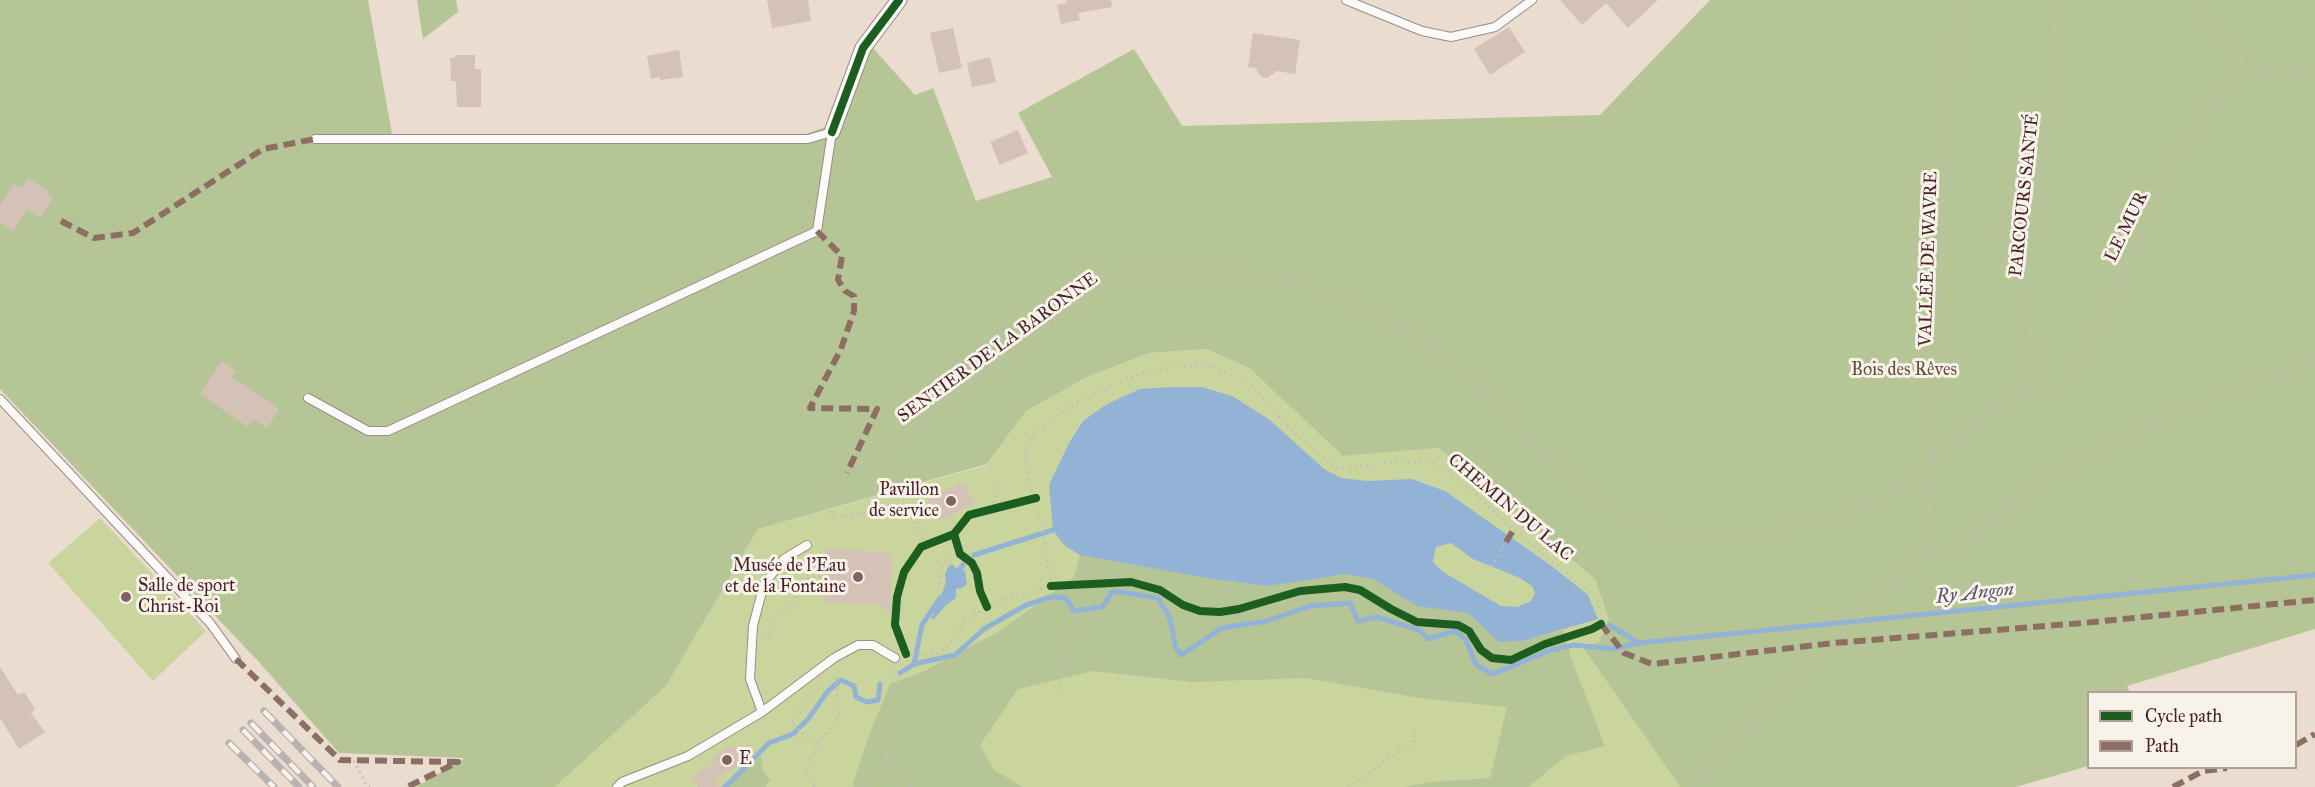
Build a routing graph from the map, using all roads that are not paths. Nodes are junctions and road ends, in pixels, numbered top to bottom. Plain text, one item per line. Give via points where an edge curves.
1 (898, 0) edge
2 (1346, 0) edge
3 (1532, 0) edge
4 (832, 132) junction
5 (315, 139) dead end
6 (308, 398) dead end
7 (0, 399) edge
8 (807, 545) dead end
9 (895, 658) road end
10 (236, 659) dead end
11 (762, 712) junction
12 (617, 787) edge

1 - 4 street via 862,48
2 - 3 lane via 1422,31 1450,37 1495,27
4 - 5 lane via 808,139
4 - 6 lane via 817,231 388,431 368,431
7 - 10 lane via 210,623
8 - 11 lane via 784,559 764,584 753,626 750,679
9 - 11 lane via 873,645 858,645 834,658
11 - 12 lane via 688,756

